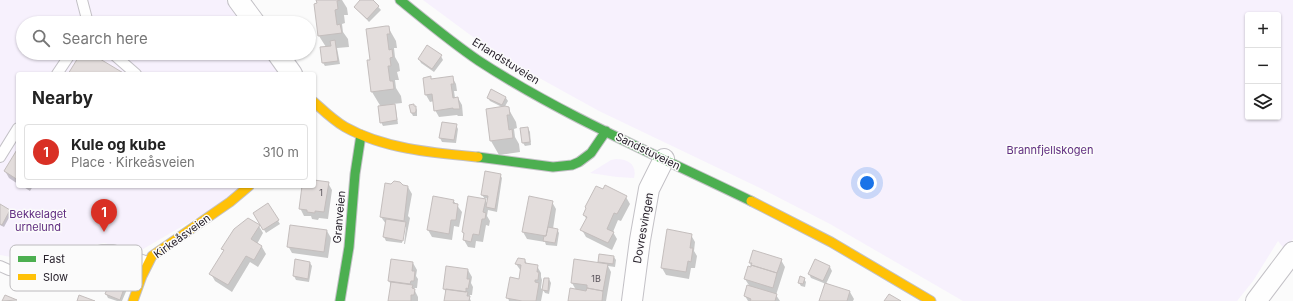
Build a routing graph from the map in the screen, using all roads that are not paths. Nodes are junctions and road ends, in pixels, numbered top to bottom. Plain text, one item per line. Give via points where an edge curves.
1 (82, 0) edge
2 (238, 0) edge
3 (400, 0) edge
4 (86, 16) edge
5 (250, 16) edge
6 (66, 60) edge
7 (120, 60) edge
8 (282, 60) edge
9 (58, 72) edge
10 (134, 72) edge
11 (291, 72) edge
12 (316, 108) edge
13 (16, 131) edge
14 (606, 131) junction
15 (361, 135) junction
16 (0, 157) edge
17 (664, 159) junction
18 (247, 188) edge
19 (1293, 252) edge
20 (142, 260) edge
21 (148, 262) junction
22 (0, 266) edge
23 (10, 270) edge
24 (142, 276) edge
25 (137, 291) edge
26 (133, 301) edge
27 (340, 301) edge
28 (632, 301) edge
29 (930, 301) edge
30 (1256, 301) edge

1 - 4 lane
2 - 5 street
3 - 14 street, Erlandstuveien via 436,30 480,60 549,102
6 - 9 lane
7 - 10 lane
8 - 11 street
12 - 15 street, Sandstuveien
13 - 16 lane
14 - 15 street, Sandstuveien via 591,154 577,164 563,167 430,151
14 - 17 street, Sandstuveien
15 - 27 street, Granveien
17 - 28 street, Dovresvingen via 649,189
17 - 29 street, Sandstuveien via 818,235
18 - 21 street, Kirkeåsveien via 152,256
19 - 30 street
20 - 21 lane
21 - 24 street, Kirkeåsveien
22 - 23 lane
25 - 26 street, Kirkeåsveien

